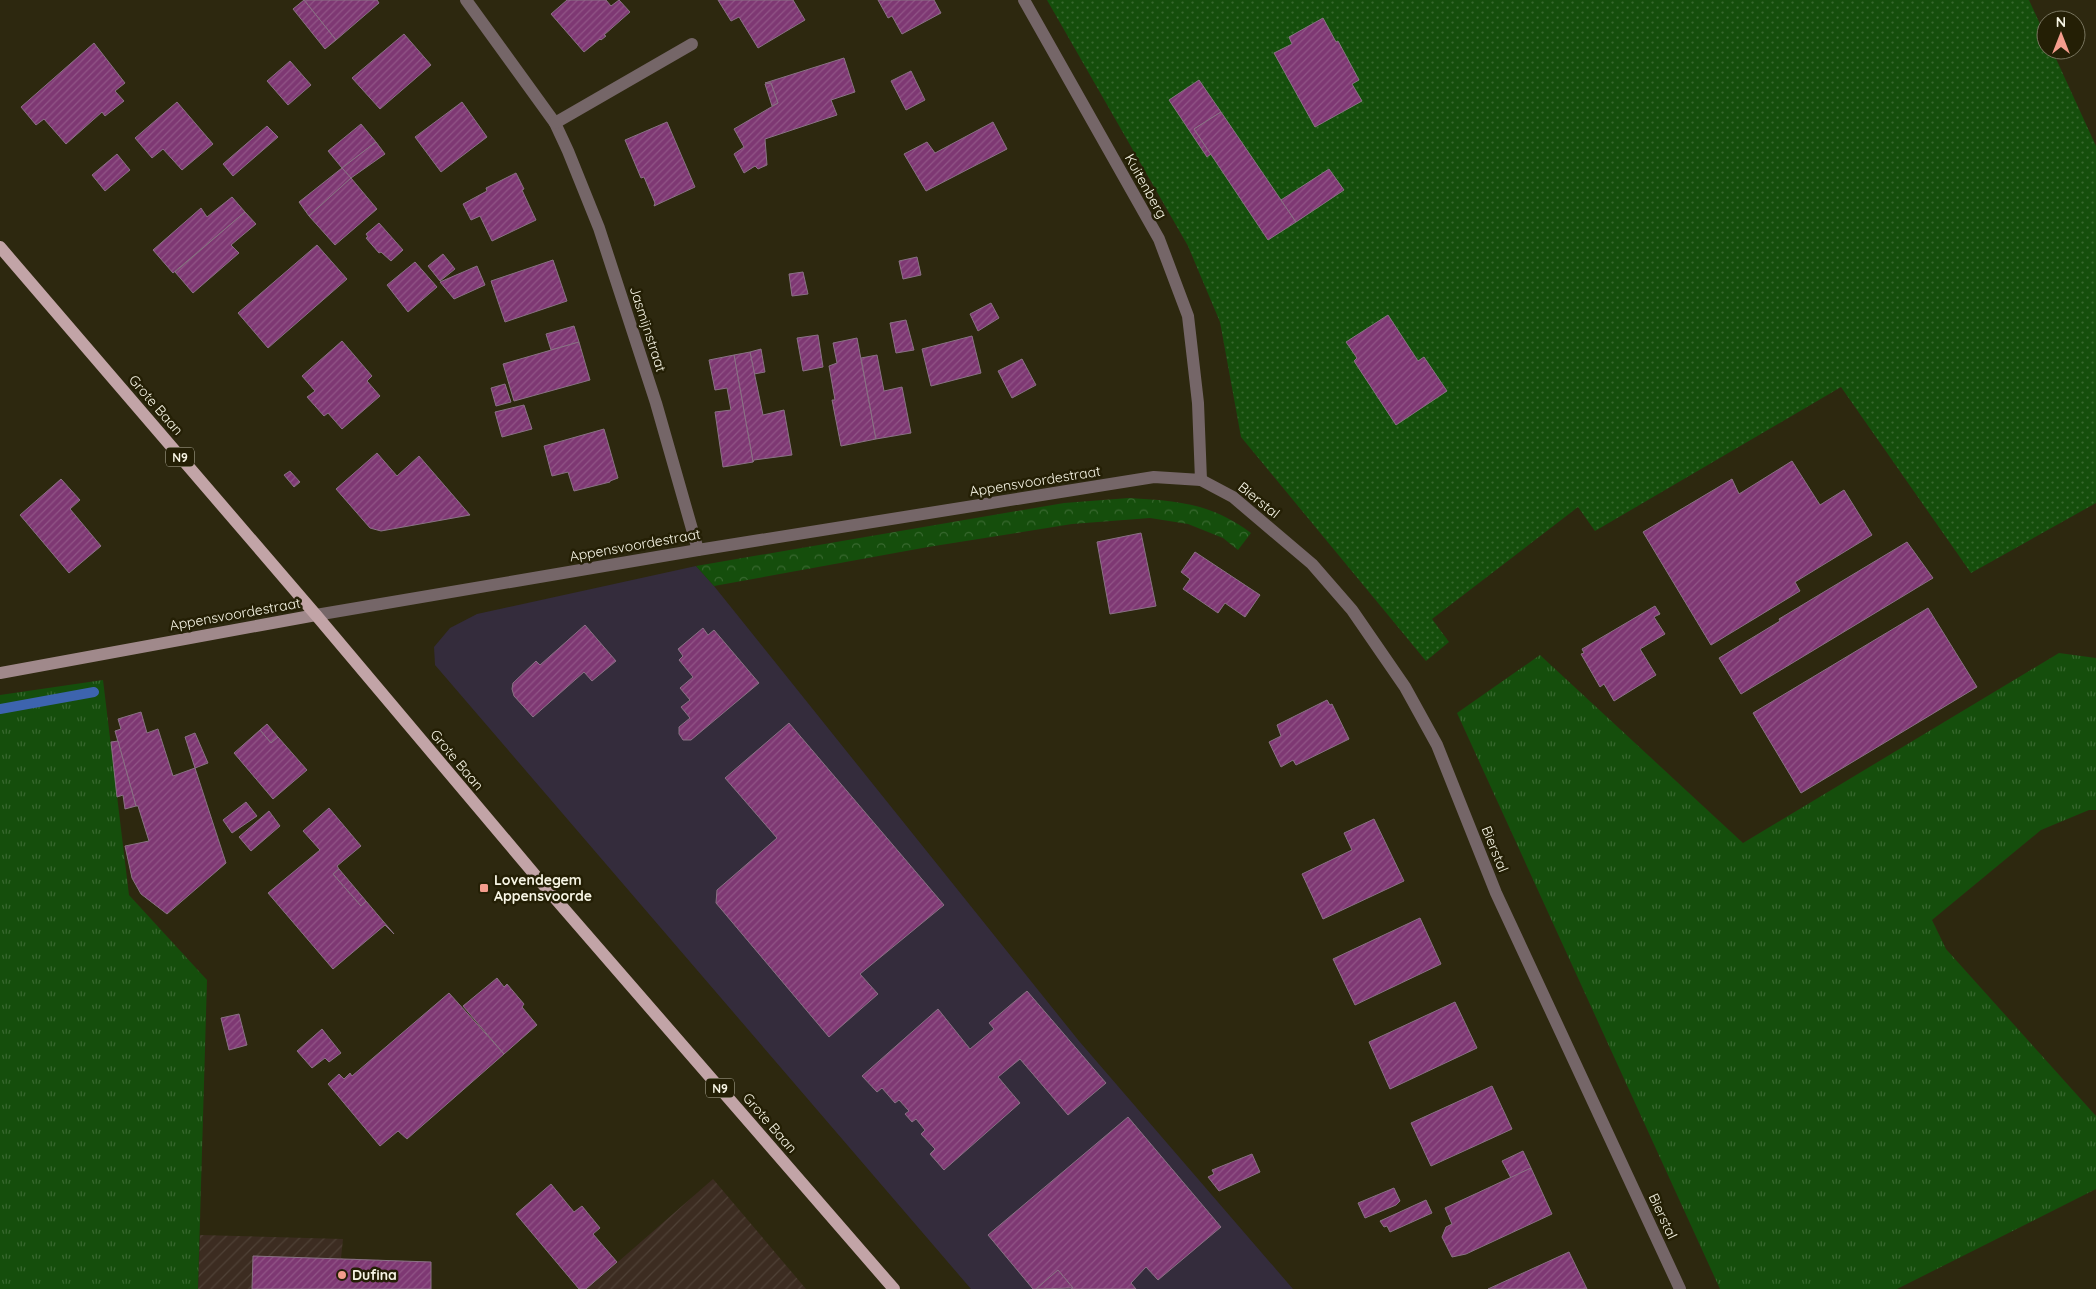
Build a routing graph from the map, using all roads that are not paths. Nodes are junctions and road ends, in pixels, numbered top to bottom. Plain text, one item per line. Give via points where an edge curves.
1 (466, 0) edge
2 (1024, 0) edge
3 (692, 44) dead end
4 (555, 123) junction
5 (0, 247) edge
6 (1201, 480) junction
7 (698, 550) junction
8 (316, 615) junction
9 (0, 673) edge
10 (894, 1289) edge
11 (1680, 1289) edge

1 - 4 street, Jasmijnstraat
2 - 6 street, Kuitenberg via 1159,239 1188,316 1198,404
3 - 4 street
4 - 7 street, Jasmijnstraat via 599,228 656,404
5 - 8 main road, Grote Baan / N9
6 - 7 street, Appensvoordestraat via 1154,477
6 - 11 street, Bierstal via 1233,496 1312,564 1352,610 1405,687 1437,745 1496,893
7 - 8 street, Appensvoordestraat
8 - 9 street, Appensvoordestraat
8 - 10 main road, Grote Baan / N9 via 546,888

